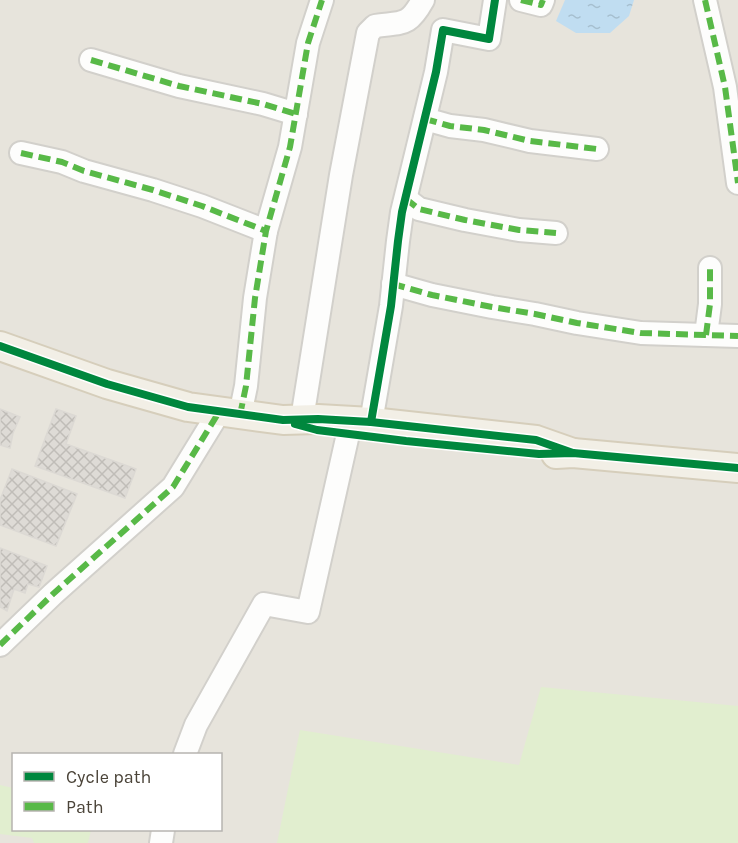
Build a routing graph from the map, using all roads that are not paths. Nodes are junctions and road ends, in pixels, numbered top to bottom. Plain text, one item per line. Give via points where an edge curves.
1 (322, 0) edge
2 (423, 0) edge
3 (495, 0) edge
4 (521, 0) edge
5 (543, 0) edge
6 (705, 0) edge
7 (91, 60) dead end
8 (296, 114) junction
9 (425, 119) junction
10 (597, 149) dead end
11 (21, 153) dead end
12 (738, 183) edge
13 (406, 199) junction
14 (266, 231) junction
15 (556, 233) dead end
16 (710, 268) dead end
17 (393, 284) junction
18 (706, 335) junction
19 (738, 336) edge
20 (0, 346) edge
21 (230, 414) junction
22 (293, 420) junction
23 (360, 428) junction
24 (738, 468) edge
25 (0, 645) edge
26 (185, 753) edge

1 - 8 street via 309,43
2 - 22 street via 406,21 375,26 368,33
3 - 9 street via 489,39 443,30
4 - 5 street via 541,5
6 - 12 street via 725,87
7 - 8 street
8 - 14 street
9 - 10 street via 530,141
9 - 13 street
11 - 14 street via 153,190
13 - 15 street via 419,209 465,220
13 - 17 street
14 - 21 street via 246,386
16 - 18 street
17 - 18 street via 577,323 641,333
17 - 23 street
18 - 19 street
20 - 21 main road via 156,399
21 - 22 main road
21 - 25 street via 173,487
22 - 23 main road via 317,430
23 - 24 main road via 539,454 573,453
23 - 26 street via 308,612 264,604 196,725

